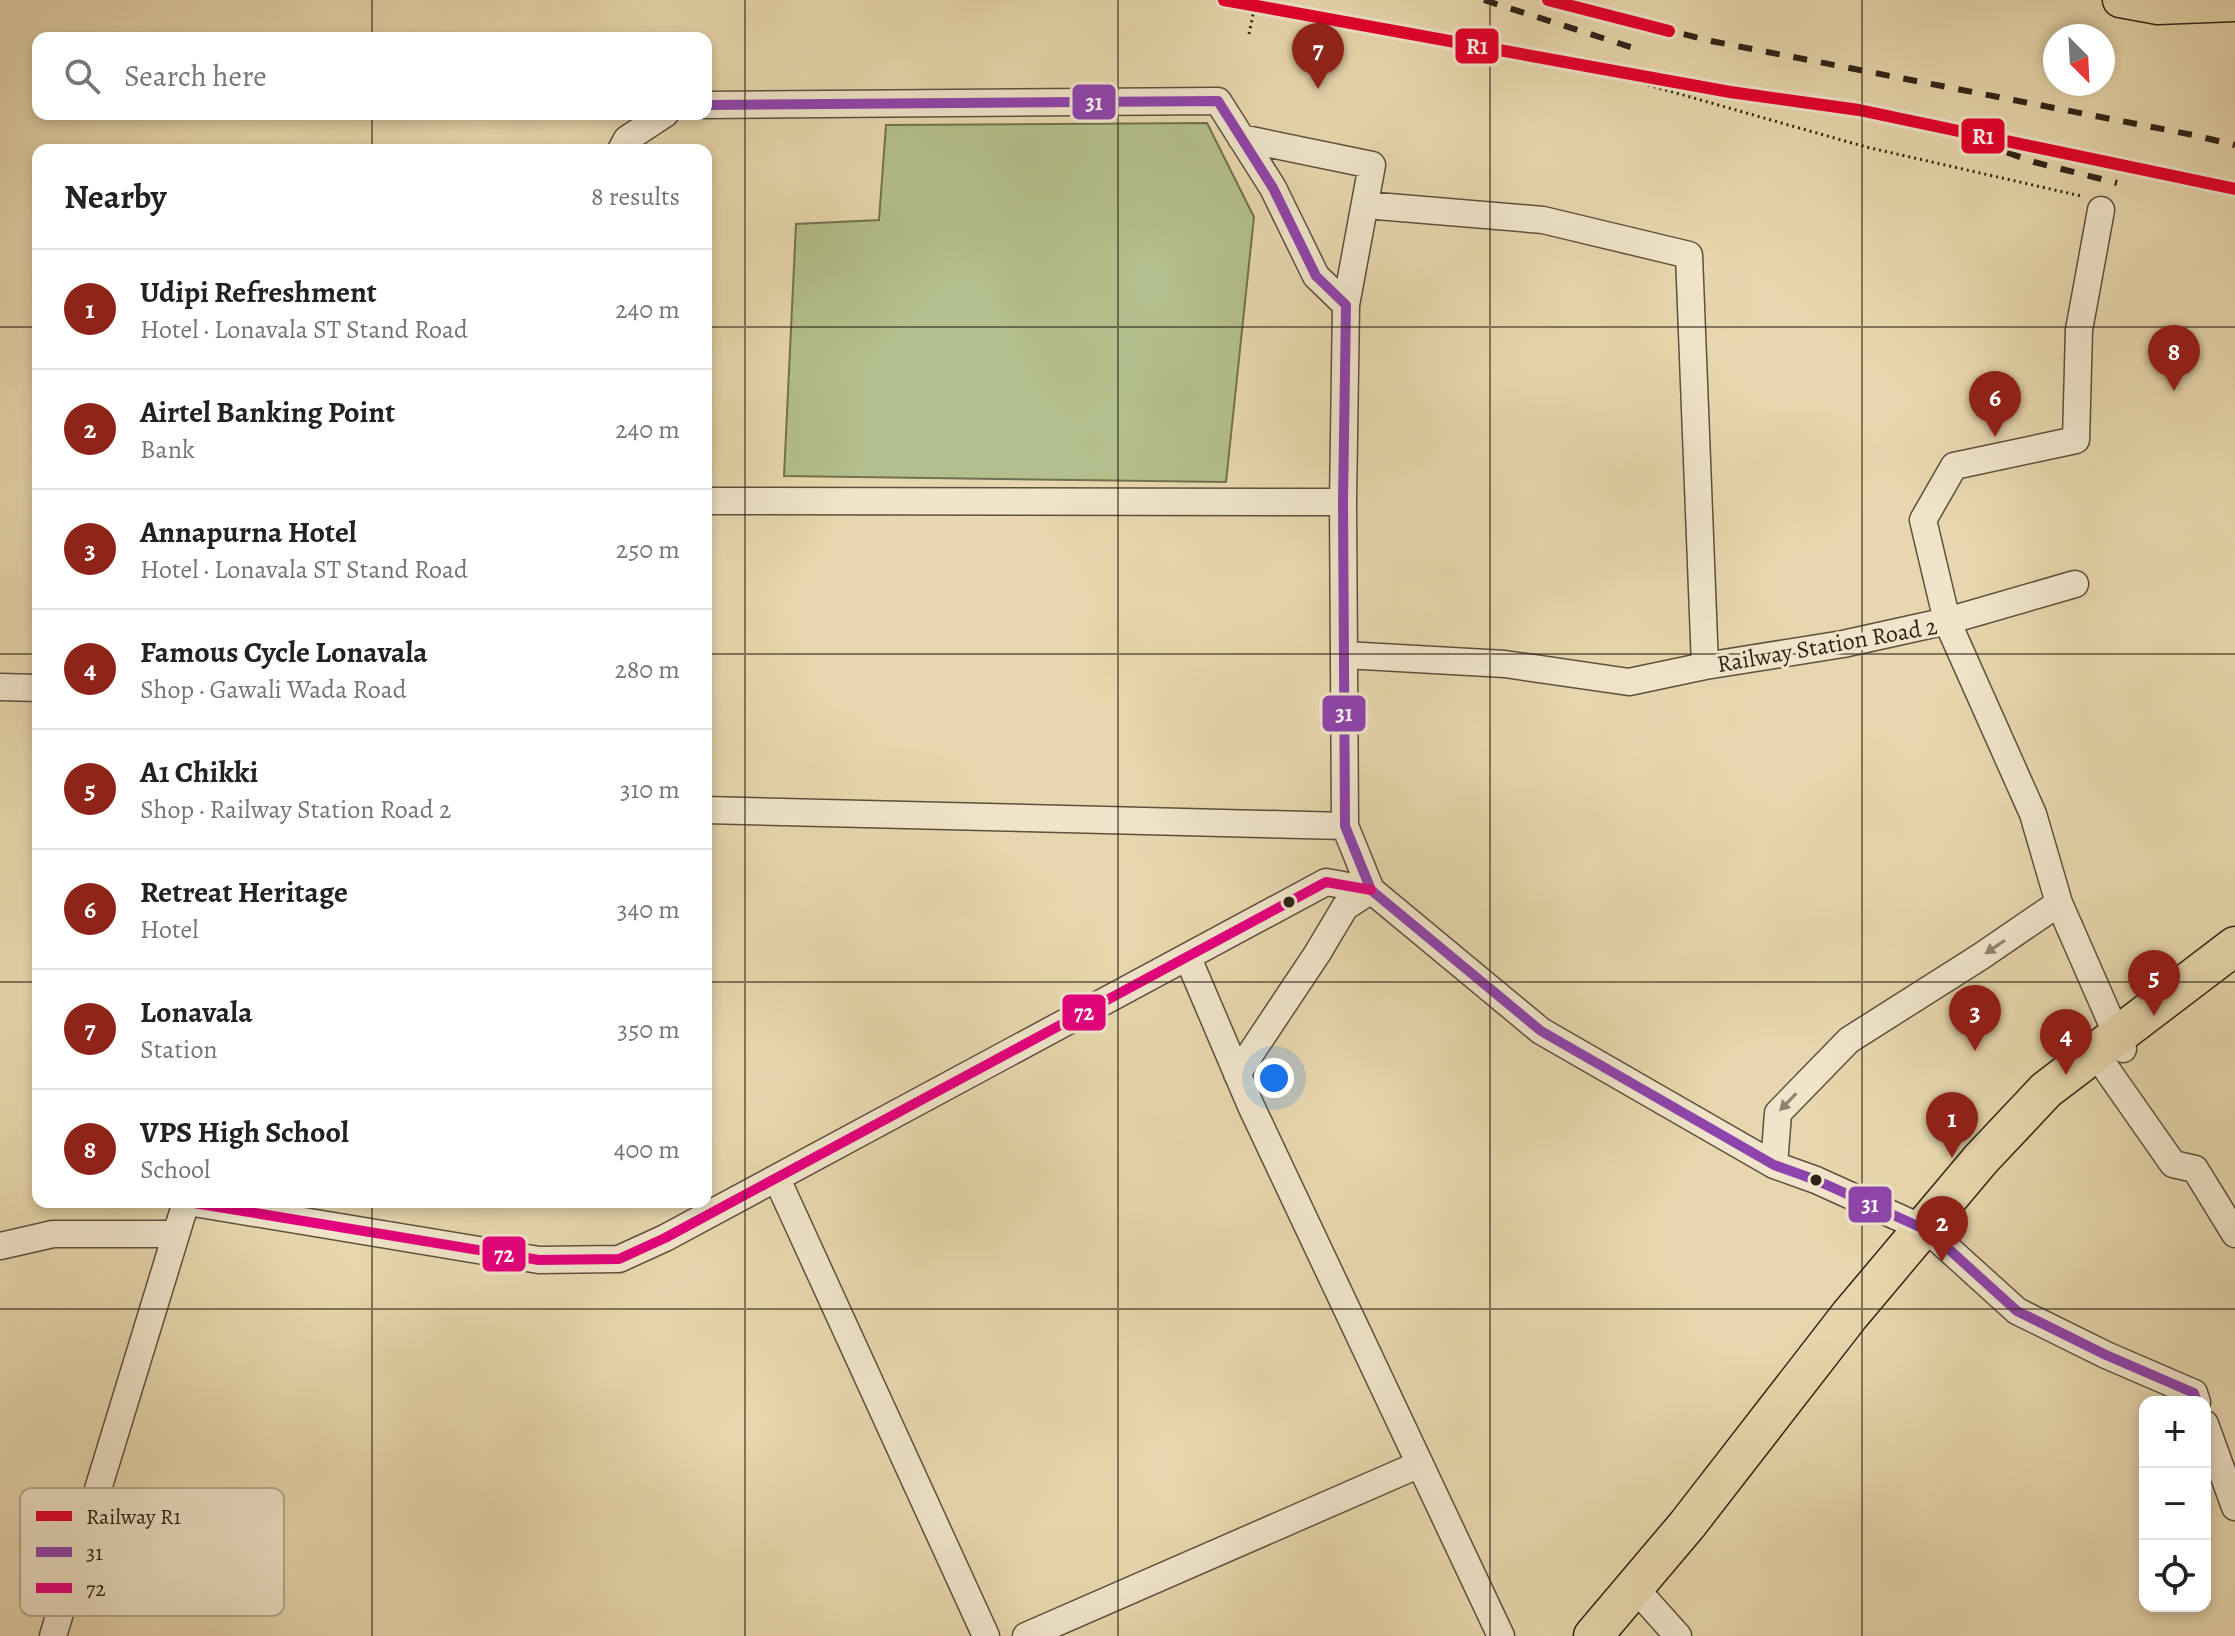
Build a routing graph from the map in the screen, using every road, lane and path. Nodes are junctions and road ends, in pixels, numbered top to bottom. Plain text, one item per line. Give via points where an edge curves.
1 (1256, 0) edge
2 (2120, 0) edge
3 (2235, 4) edge
4 (1249, 34) dead end
5 (1648, 85) dead end
6 (712, 105) edge
7 (656, 120) edge
8 (1241, 138) junction
9 (624, 144) edge
10 (2091, 203) joint
11 (1365, 205) junction
12 (1346, 305) junction
13 (712, 501) edge
14 (1343, 502) junction
15 (2075, 584) dead end
16 (1947, 621) junction
17 (1345, 655) junction
18 (1705, 666) junction
19 (0, 687) edge
20 (32, 688) edge
21 (712, 810) edge
22 (1345, 826) junction
23 (1371, 890) junction
24 (2059, 903) junction
25 (2235, 946) edge
26 (1188, 958) junction
27 (2235, 965) edge
28 (2114, 1050) junction
29 (1237, 1074) junction
30 (1774, 1165) junction
31 (777, 1179) junction
32 (185, 1208) edge
33 (223, 1208) edge
34 (1927, 1231) junction
35 (176, 1234) junction
36 (2235, 1234) edge
37 (0, 1246) edge
38 (2195, 1396) edge
39 (2211, 1441) edge
40 (1420, 1464) junction
41 (98, 1488) edge
42 (2235, 1507) edge
43 (1640, 1593) junction
44 (59, 1616) edge
45 (53, 1636) edge
46 (986, 1636) edge
47 (1026, 1636) edge
48 (1501, 1636) edge
49 (1593, 1636) edge
50 (1615, 1636) edge
51 (1678, 1636) edge

1 - 4 path
2 - 3 main road via 2158,7
5 - 10 path
6 - 8 street via 1218,101
7 - 9 street
8 - 11 street via 1372,165
8 - 12 street via 1273,188 1316,276
10 - 16 street via 2076,440 1954,466 1923,520
11 - 12 street
11 - 18 street via 1543,220 1689,255
12 - 14 street
13 - 14 street
14 - 17 street
15 - 16 street
16 - 18 street, Railway Station Road 2
16 - 24 street, Railway Station Road 2 via 2033,814
17 - 18 street, Railway Station Road 2 via 1505,664 1629,682
17 - 22 street
19 - 20 street
21 - 22 street
22 - 23 street
23 - 26 street via 1326,882
23 - 29 street via 1345,907
23 - 30 street via 1541,1031
24 - 28 street, Railway Station Road 2
24 -> 30 street via 1849,1040 1778,1113
25 - 28 highway
26 - 29 street
26 - 31 street
27 - 28 highway
28 - 34 highway via 2046,1090 1981,1159
28 - 36 street, Railway Station Road 2 via 2173,1164 2195,1169
29 - 40 street
30 - 34 street
31 - 33 street via 619,1259 539,1260
31 - 46 street
32 - 35 street
34 - 38 street via 2017,1311
34 - 43 highway via 1849,1316
35 - 37 street via 53,1234
35 - 41 street
39 - 42 street
40 - 47 street
40 - 48 street
43 - 49 highway
43 - 50 highway
43 - 51 street
44 - 45 street

